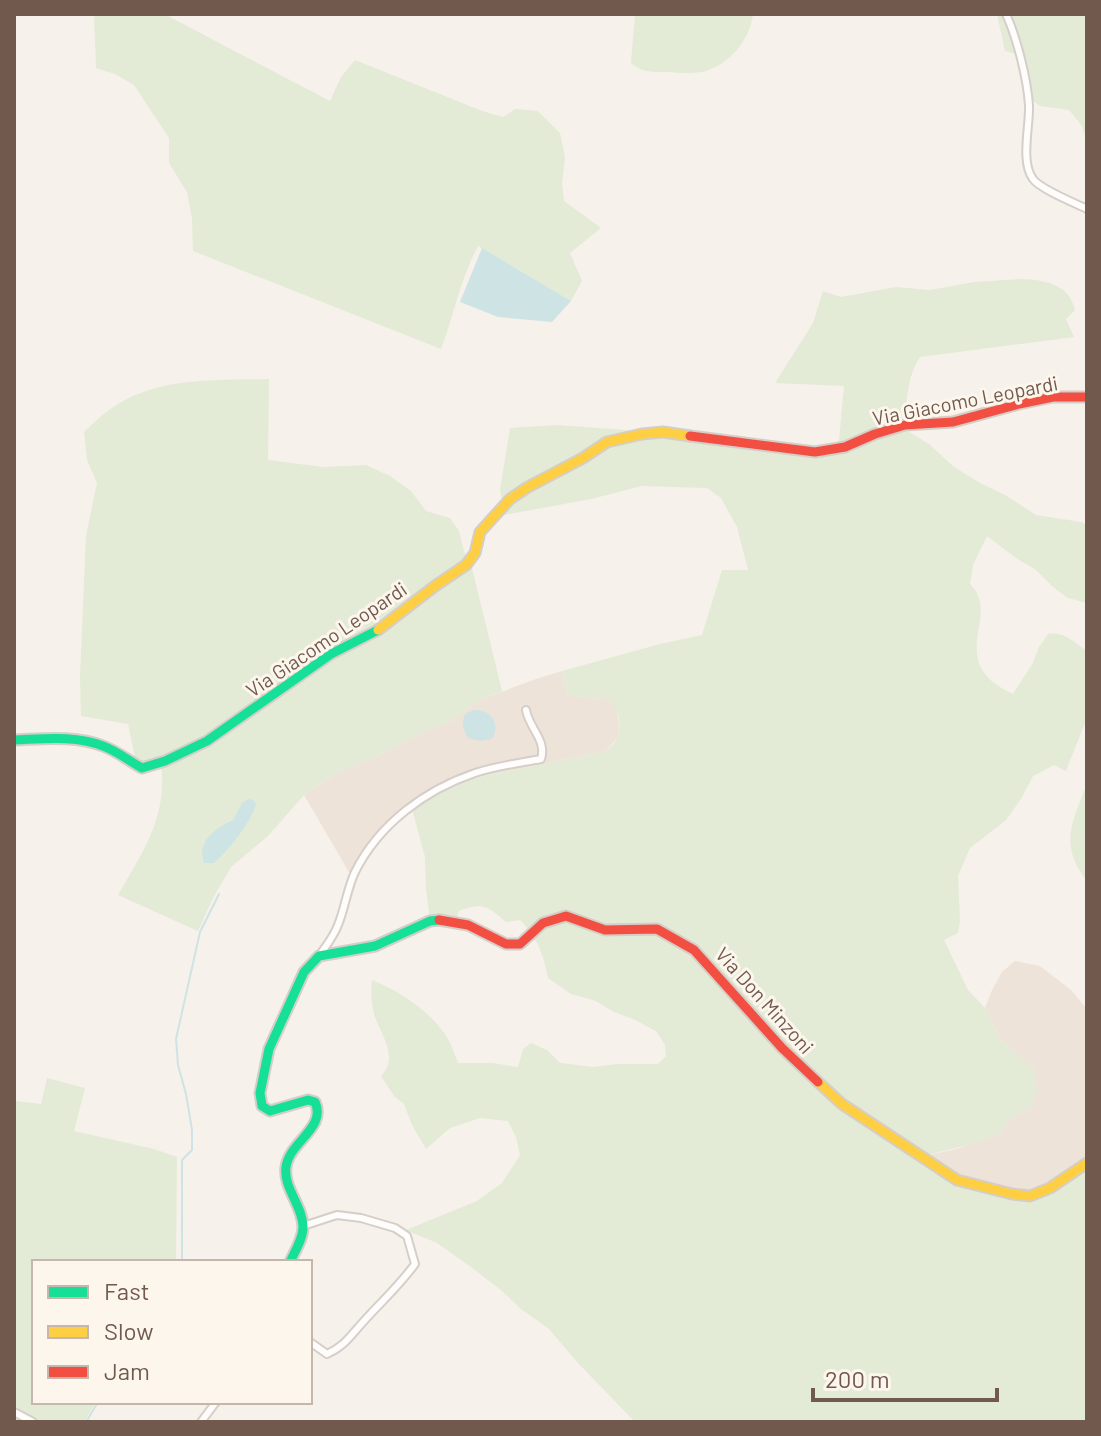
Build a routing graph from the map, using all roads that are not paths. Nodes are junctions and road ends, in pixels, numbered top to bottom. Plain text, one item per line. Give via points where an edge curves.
1 (1006, 14) edge
2 (1087, 209) edge
3 (1087, 397) edge
4 (526, 710) dead end
5 (14, 740) edge
6 (319, 956) junction
7 (1087, 1163) edge
8 (303, 1226) junction
9 (291, 1260) edge
10 (312, 1343) edge
11 (214, 1404) edge
12 (14, 1412) edge
13 (33, 1422) edge
14 (201, 1422) edge

1 - 2 street via 1029,103 1026,159 1033,179
3 - 5 street, Via Giacomo Leopardi via 1053,397 953,422 905,425 815,452 663,432 607,442 510,499 480,532 466,565 392,621 331,654 207,741 142,768 104,746 79,740
4 - 6 street via 542,744 541,759 465,777 403,813 361,862 338,926
6 - 7 street, Via Don Minzoni via 375,946 440,920 516,945 543,923 566,916 605,930 657,929 694,950 782,1048 842,1104 957,1180 1030,1196
6 - 8 street via 304,972 269,1049 260,1093 262,1106 270,1111 308,1100 320,1108 285,1170
8 - 9 street
8 - 10 street via 337,1215 395,1228 407,1236 415,1264 341,1348 327,1354
11 - 14 street
12 - 13 street

